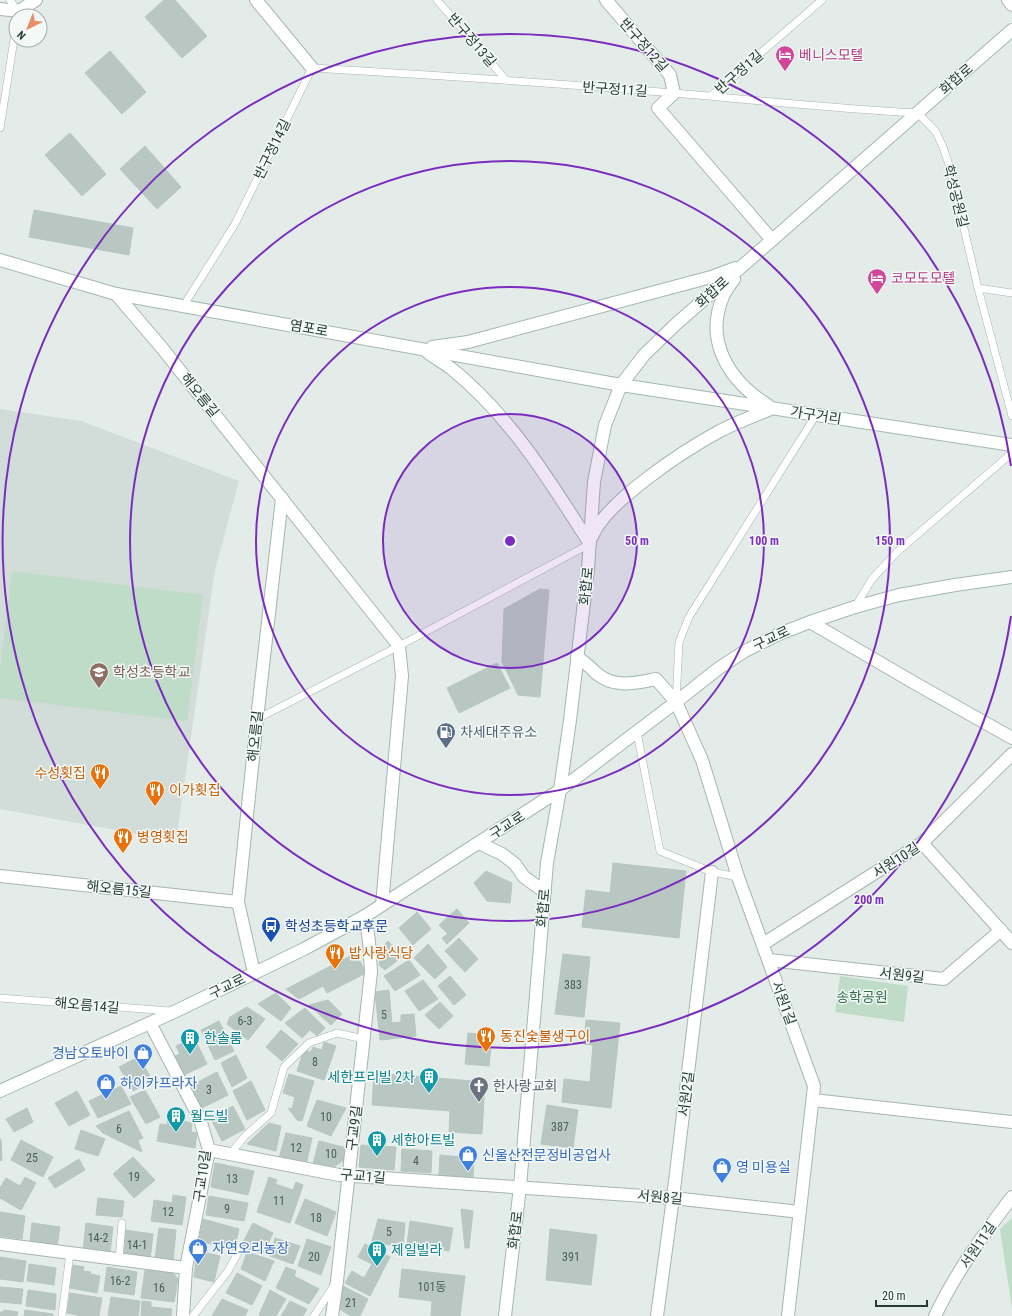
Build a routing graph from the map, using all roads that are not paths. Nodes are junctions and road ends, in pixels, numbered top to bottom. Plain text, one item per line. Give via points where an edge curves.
1 (36, 0) edge
2 (256, 0) edge
3 (437, 0) edge
4 (606, 0) edge
5 (822, 0) edge
6 (1008, 0) edge
7 (1012, 5) edge
8 (25, 8) edge
9 (1012, 30) edge
10 (13, 48) edge
11 (312, 68) junction
12 (506, 80) junction
13 (674, 93) junction
14 (710, 96) junction
15 (918, 113) junction
16 (0, 128) edge
17 (772, 240) junction
18 (0, 260) edge
19 (744, 264) junction
20 (978, 288) junction
21 (1012, 293) edge
22 (116, 294) junction
23 (184, 305) junction
24 (423, 349) junction
25 (621, 385) junction
26 (773, 409) junction
27 (816, 415) junction
28 (1012, 416) edge
29 (1012, 445) edge
30 (1012, 453) edge
31 (282, 498) junction
32 (590, 544) junction
33 (1012, 577) edge
34 (855, 607) junction
35 (810, 622) junction
36 (399, 646) junction
37 (577, 656) junction
38 (676, 702) junction
39 (257, 719) junction
40 (637, 732) junction
41 (1012, 738) edge
42 (1012, 754) edge
43 (560, 790) junction
44 (479, 843) junction
45 (922, 843) junction
46 (712, 872) junction
47 (0, 876) edge
48 (738, 876) junction
49 (545, 892) junction
50 (238, 902) junction
51 (382, 905) junction
52 (365, 916) junction
53 (1001, 930) junction
54 (1012, 943) edge
55 (763, 944) junction
56 (768, 960) junction
57 (254, 973) junction
58 (0, 998) edge
59 (174, 1012) junction
60 (150, 1023) junction
61 (364, 1039) junction
62 (0, 1091) edge
63 (813, 1100) junction
64 (1012, 1122) edge
65 (209, 1150) junction
66 (230, 1154) junction
67 (348, 1176) junction
68 (520, 1187) junction
69 (1012, 1197) edge
70 (673, 1198) junction
71 (800, 1212) junction
72 (122, 1222) dead end
73 (0, 1244) edge
74 (239, 1251) dead end
75 (70, 1253) junction
76 (119, 1260) junction
77 (186, 1268) junction
78 (337, 1281) junction
79 (62, 1316) edge
80 (182, 1316) edge
81 (193, 1316) edge
82 (314, 1316) edge
83 (332, 1316) edge
84 (505, 1316) edge
85 (657, 1316) edge
86 (788, 1316) edge
87 (935, 1316) edge

1 - 8 street
2 - 11 street
3 - 12 lane, 반구정13길
4 - 13 street, 반구정12길 via 670,75
5 - 14 lane, 반구정1길
6 - 7 street
9 - 15 street, 화합로
10 - 16 lane
11 - 12 lane, 반구정11길
11 - 23 lane, 반구정14길 via 235,224
12 - 13 lane, 반구정11길
13 - 14 lane, 반구정11길
13 - 17 street via 658,108
14 - 15 lane, 반구정11길
15 - 17 street, 화합로
15 - 20 lane, 학성공원길 via 936,132 943,147
17 - 19 street, 화합로
18 - 22 street, 염포로
19 - 24 street via 711,277 475,340
19 - 25 street, 화합로 via 644,355
19 - 26 street via 725,293 719,308 717,337 721,351 737,380 748,392
20 - 21 lane
20 - 28 lane, 학성공원길
22 - 23 street, 염포로
22 - 31 street, 해오름길
23 - 24 street, 염포로
24 - 25 street, 염포로
24 - 32 street via 452,369 504,420 544,472
25 - 26 street, 가구거리
25 - 32 street, 화합로 via 605,426 594,482
26 - 27 street, 가구거리
26 - 32 street via 718,432 651,476 608,513 596,528
27 - 29 street, 가구거리
27 - 38 lane via 689,617 679,642
30 - 34 lane via 897,552 872,579
31 - 36 street, 해오름길
31 - 39 street, 해오름길
32 - 36 lane
32 - 37 street, 화합로
33 - 34 street, 구교로 via 900,595
34 - 35 street, 구교로
35 - 38 street, 구교로 via 745,651
35 - 41 street
36 - 39 lane
36 - 51 street via 402,676
37 - 38 street, 서원1길 via 597,674 611,682 624,684 656,679
37 - 43 street, 화합로
38 - 40 street, 구교로
38 - 48 street, 서원1길 via 702,760
39 - 50 street, 해오름길
40 - 43 street, 구교로
40 - 46 lane via 660,851
42 - 45 street, 서원10길
43 - 44 street, 구교로
43 - 49 street, 화합로 via 547,863
44 - 49 street via 502,854
44 - 51 street, 구교로
45 - 53 street
45 - 55 street, 서원10길
46 - 48 lane
46 - 70 street, 서원2길
47 - 50 street, 해오름15길
48 - 55 street, 서원1길
49 - 68 street, 화합로
50 - 57 street, 해오름길
51 - 52 street, 구교로
52 - 57 street, 구교로
52 - 61 street, 구교9길 via 371,972
53 - 54 street
53 - 56 street, 서원9길 via 944,979
55 - 56 street, 서원1길
56 - 63 street, 서원1길 via 814,1086
57 - 59 street, 구교로
58 - 59 lane, 해오름14길
59 - 60 street, 구교로
60 - 62 street, 구교로
60 - 65 street, 구교10길 via 200,1119
61 - 66 lane via 337,1033 309,1043 284,1067 272,1113 245,1136
61 - 67 street, 구교9길
63 - 64 street
63 - 71 street, 서원1길
65 - 66 street, 구교1길
65 - 77 street, 구교10길
66 - 67 street, 구교1길
67 - 68 street, 구교1길
67 - 78 street, 구교9길
68 - 70 street, 서원8길
68 - 84 street, 화합로
69 - 87 street, 서원11길 via 976,1244
70 - 71 street, 서원8길
70 - 85 street, 서원2길
71 - 86 street, 서원1길
72 - 76 lane
73 - 75 street
74 - 81 lane via 228,1271
75 - 76 street
75 - 79 lane
76 - 77 street
77 - 80 street, 구교10길
78 - 82 lane
78 - 83 street, 구교9길

